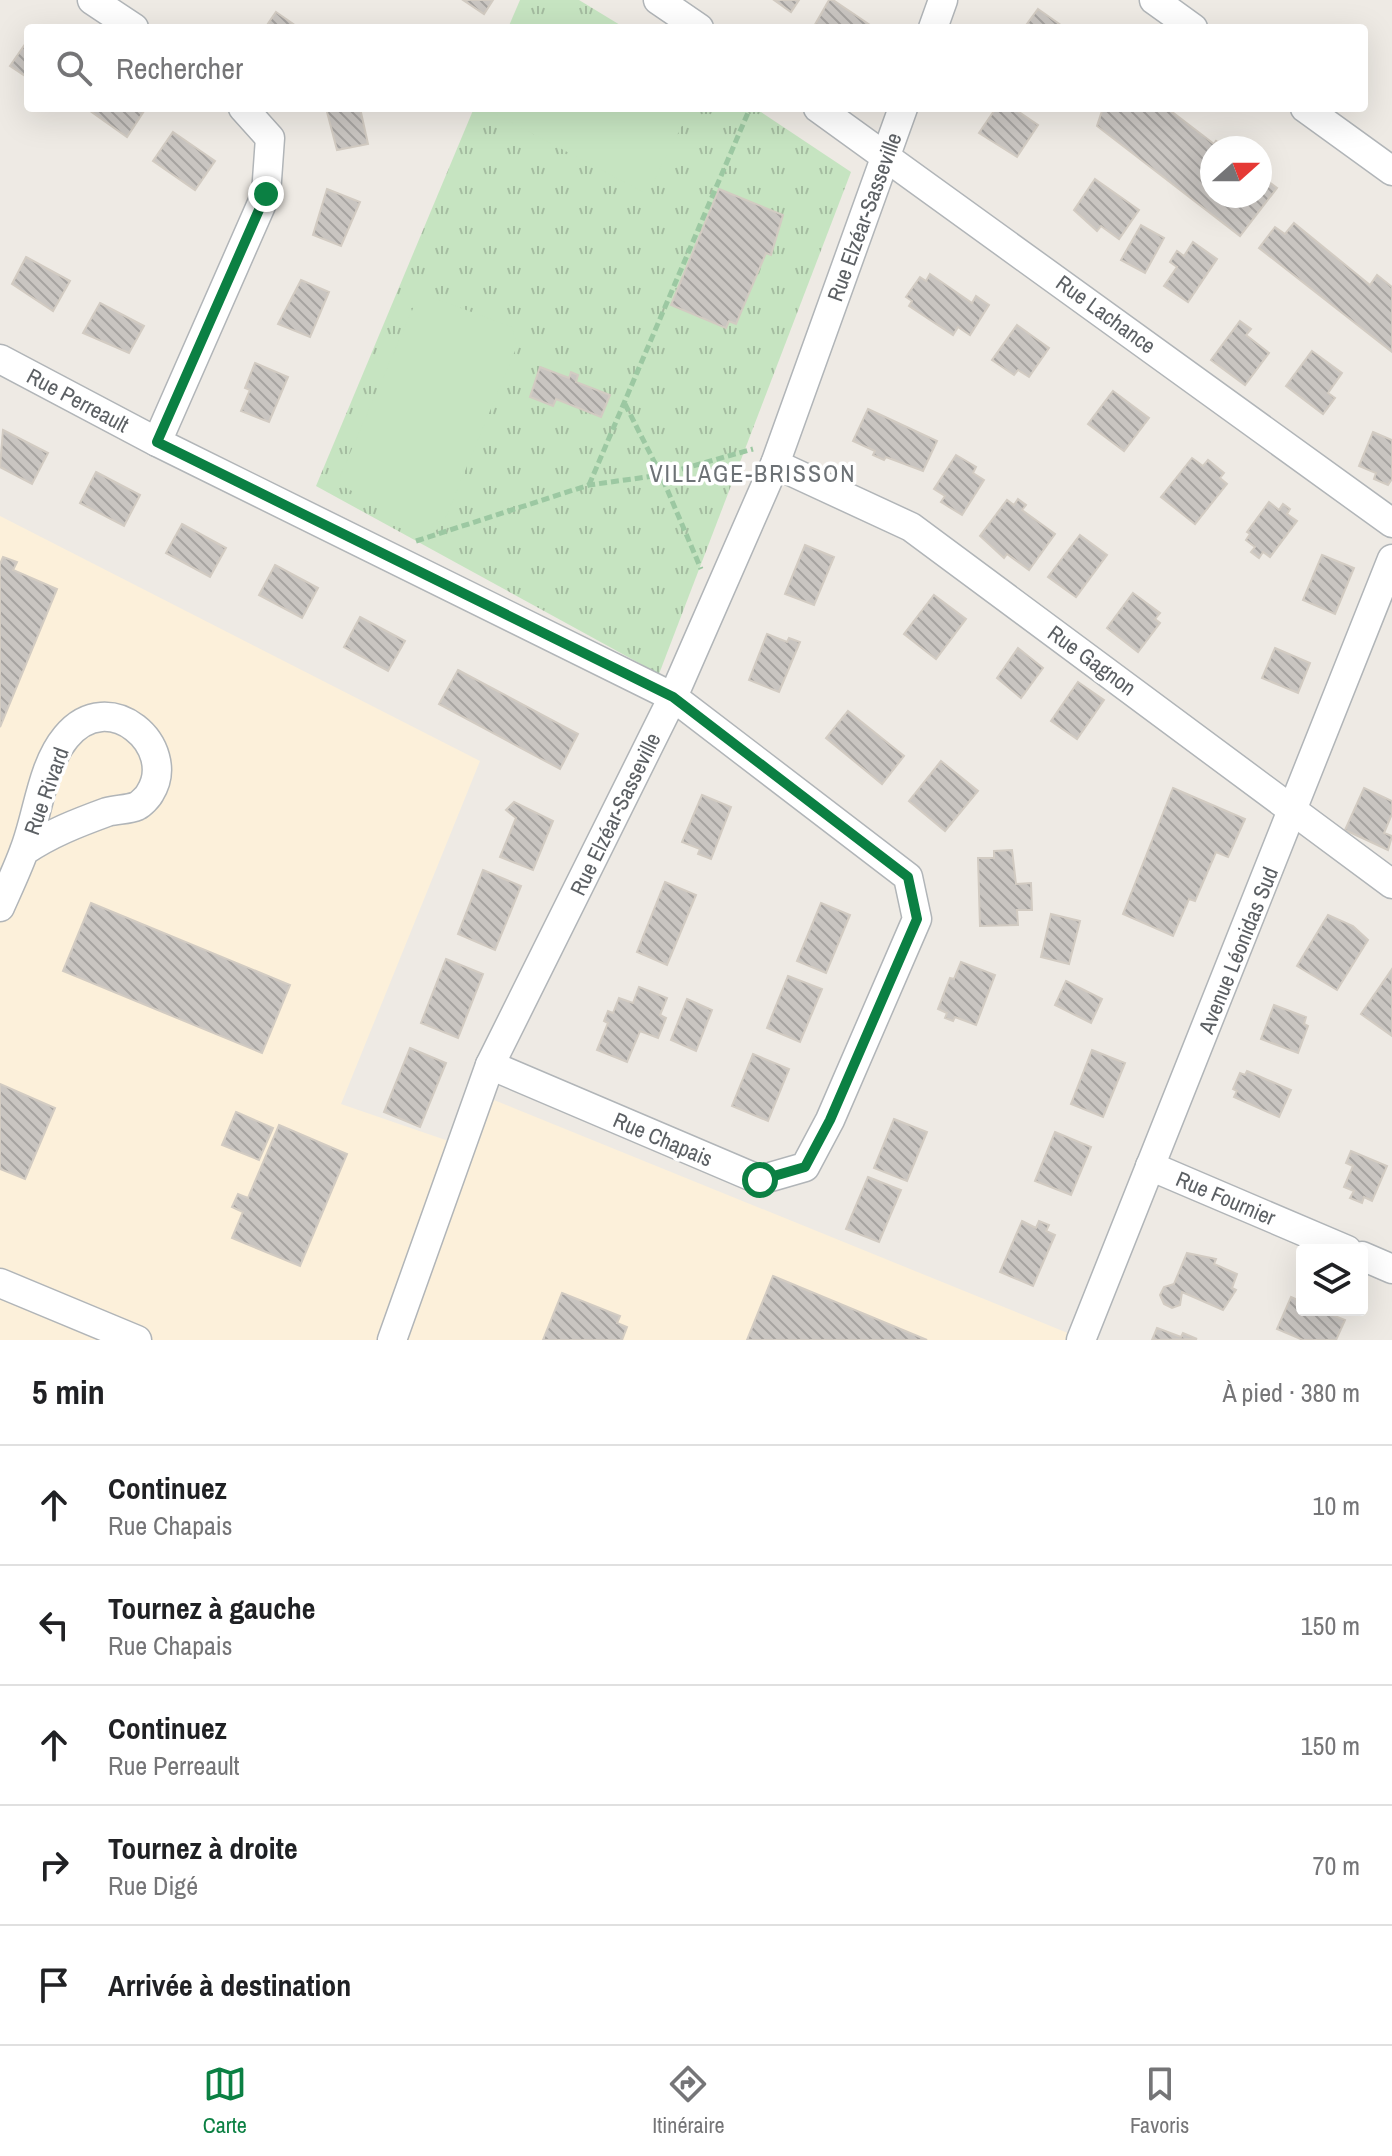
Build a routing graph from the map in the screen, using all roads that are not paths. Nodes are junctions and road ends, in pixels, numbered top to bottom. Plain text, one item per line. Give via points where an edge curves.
1 (92, 0) edge
2 (658, 0) edge
3 (943, 0) edge
4 (1154, 0) edge
5 (128, 24) edge
6 (693, 24) edge
7 (934, 24) edge
8 (1187, 24) edge
9 (247, 112) edge
10 (824, 112) edge
11 (902, 112) edge
12 (1311, 112) edge
13 (886, 154) junction
14 (1392, 171) edge
15 (0, 359) edge
16 (157, 442) junction
17 (779, 453) junction
18 (1392, 523) edge
19 (1392, 559) edge
20 (673, 697) junction
21 (1295, 810) junction
22 (24, 851) junction
23 (1392, 884) edge
24 (0, 907) edge
25 (490, 1065) junction
26 (1150, 1166) junction
27 (1333, 1244) edge
28 (1368, 1259) edge
29 (1392, 1269) edge
30 (0, 1283) edge
31 (137, 1340) edge
32 (392, 1340) edge
33 (1081, 1340) edge

1 - 5 street
2 - 6 street
3 - 7 street
4 - 8 street
9 - 16 street via 270,138 266,194
10 - 13 street, Rue Lachance
11 - 13 street, Rue Elzéar-Sasseville
12 - 14 street
13 - 17 street, Rue Elzéar-Sasseville
13 - 18 street, Rue Lachance
15 - 16 street, Rue Perreault
16 - 20 street, Rue Perreault
17 - 20 street, Rue Elzéar-Sasseville
17 - 21 street, Rue Gagnon via 911,527
19 - 21 street, Avenue Léonidas Sud
20 - 25 street, Rue Elzéar-Sasseville
20 - 25 street, Rue Chapais via 908,877 917,919 830,1120 805,1167 760,1180
21 - 23 street, Rue Gagnon
21 - 26 street, Avenue Léonidas Sud
22 - 22 street, Rue Rivard via 52,833 138,806 151,793 156,774 149,743 134,723 106,716 86,719 67,735 56,751
22 - 24 street, Rue Rivard
25 - 32 street, Rue Elzéar-Sasseville
26 - 27 street, Rue Fournier
26 - 33 street, Avenue Léonidas Sud
28 - 29 street
30 - 31 street

